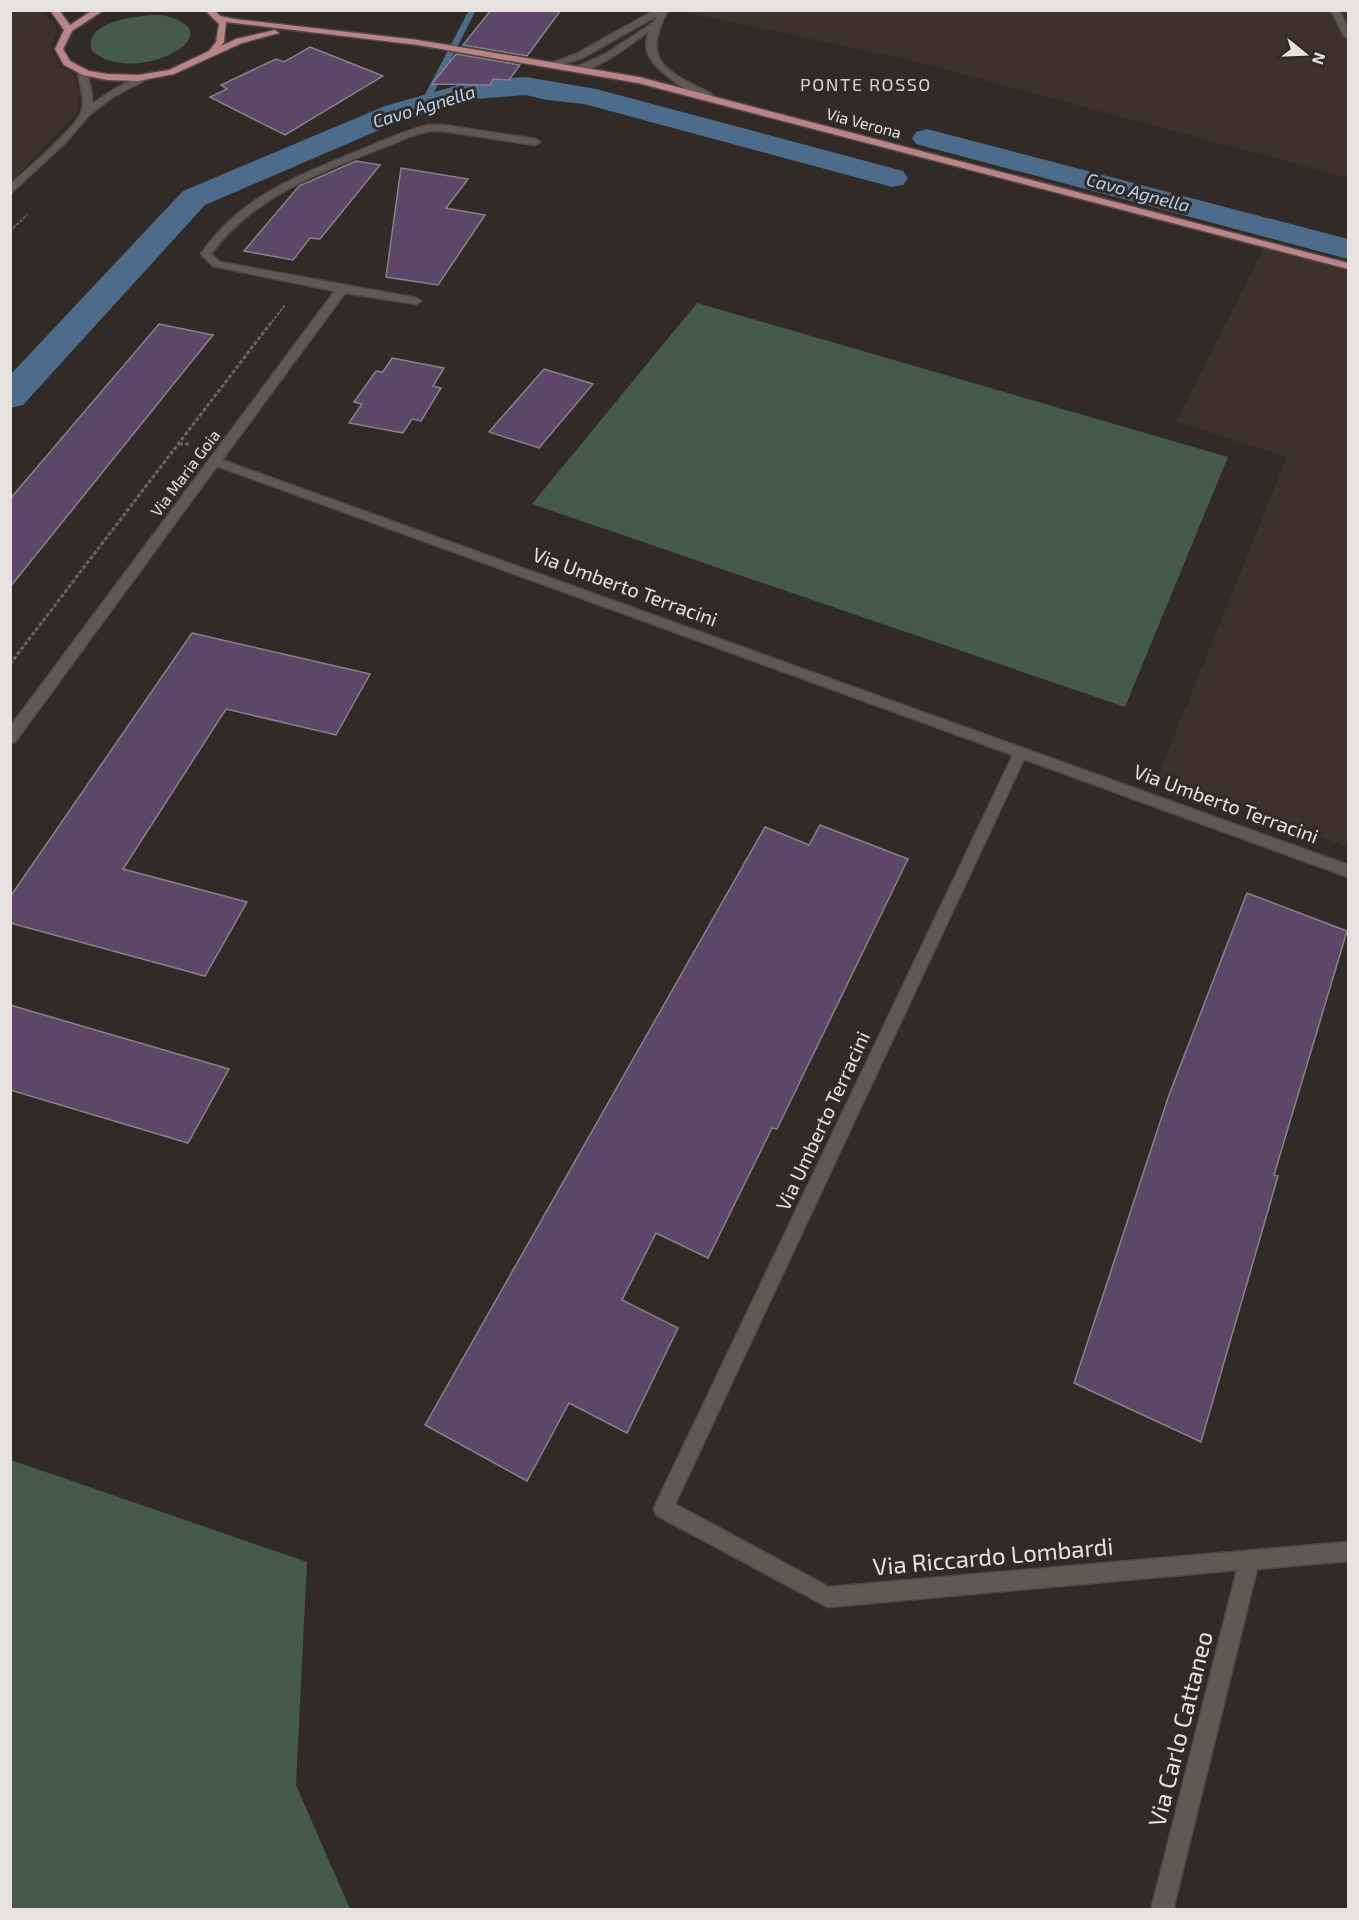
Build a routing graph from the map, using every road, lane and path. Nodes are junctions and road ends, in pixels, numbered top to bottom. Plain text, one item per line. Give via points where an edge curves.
1 (54, 10) edge
2 (100, 10) edge
3 (209, 10) edge
4 (663, 10) edge
5 (1335, 10) edge
6 (218, 18) junction
7 (655, 22) junction
8 (295, 28) junction
9 (68, 29) junction
10 (1348, 36) edge
11 (213, 51) junction
12 (554, 64) junction
13 (578, 68) junction
14 (81, 70) junction
15 (149, 76) junction
16 (709, 96) junction
17 (87, 112) junction
18 (535, 142) dead end
19 (10, 191) edge
20 (34, 208) dead end
21 (10, 231) edge
22 (1348, 266) edge
23 (304, 282) junction
24 (342, 289) junction
25 (416, 301) dead end
26 (214, 461) junction
27 (10, 664) edge
28 (10, 738) edge
29 (1021, 752) junction
30 (1348, 871) edge
31 (663, 1508) joint
32 (1348, 1551) edge
33 (1249, 1561) junction
34 (1162, 1910) edge

1 - 9 main road
2 - 9 main road
3 - 6 main road
4 - 7 street
4 - 12 street via 578,57
5 - 10 street
6 - 8 main road, Via Verona via 248,25
6 - 11 main road via 223,33
7 - 13 street via 607,57
7 - 16 street via 649,41 657,63
8 - 11 main road
8 - 12 main road, Via Verona
9 - 14 main road via 59,49 67,63
11 - 15 main road via 171,72
12 - 13 main road, Via Verona
13 - 16 main road, Via Verona
14 - 15 main road via 107,77
14 - 17 street via 87,84
15 - 17 street
16 - 22 main road, Via Verona
17 - 19 street
18 - 23 street via 443,128 408,134 285,185 255,205 206,254 218,264
20 - 21 path
23 - 24 street
23 - 27 path
24 - 25 street
24 - 26 street, Via Maria Goia
26 - 28 street, Via Maria Goia
26 - 29 street, Via Umberto Terracini
29 - 30 street, Via Umberto Terracini
29 - 31 street, Via Umberto Terracini
31 - 33 street, Via Riccardo Lombardi via 828,1597
32 - 33 street, Via Riccardo Lombardi
33 - 34 street, Via Carlo Cattaneo

